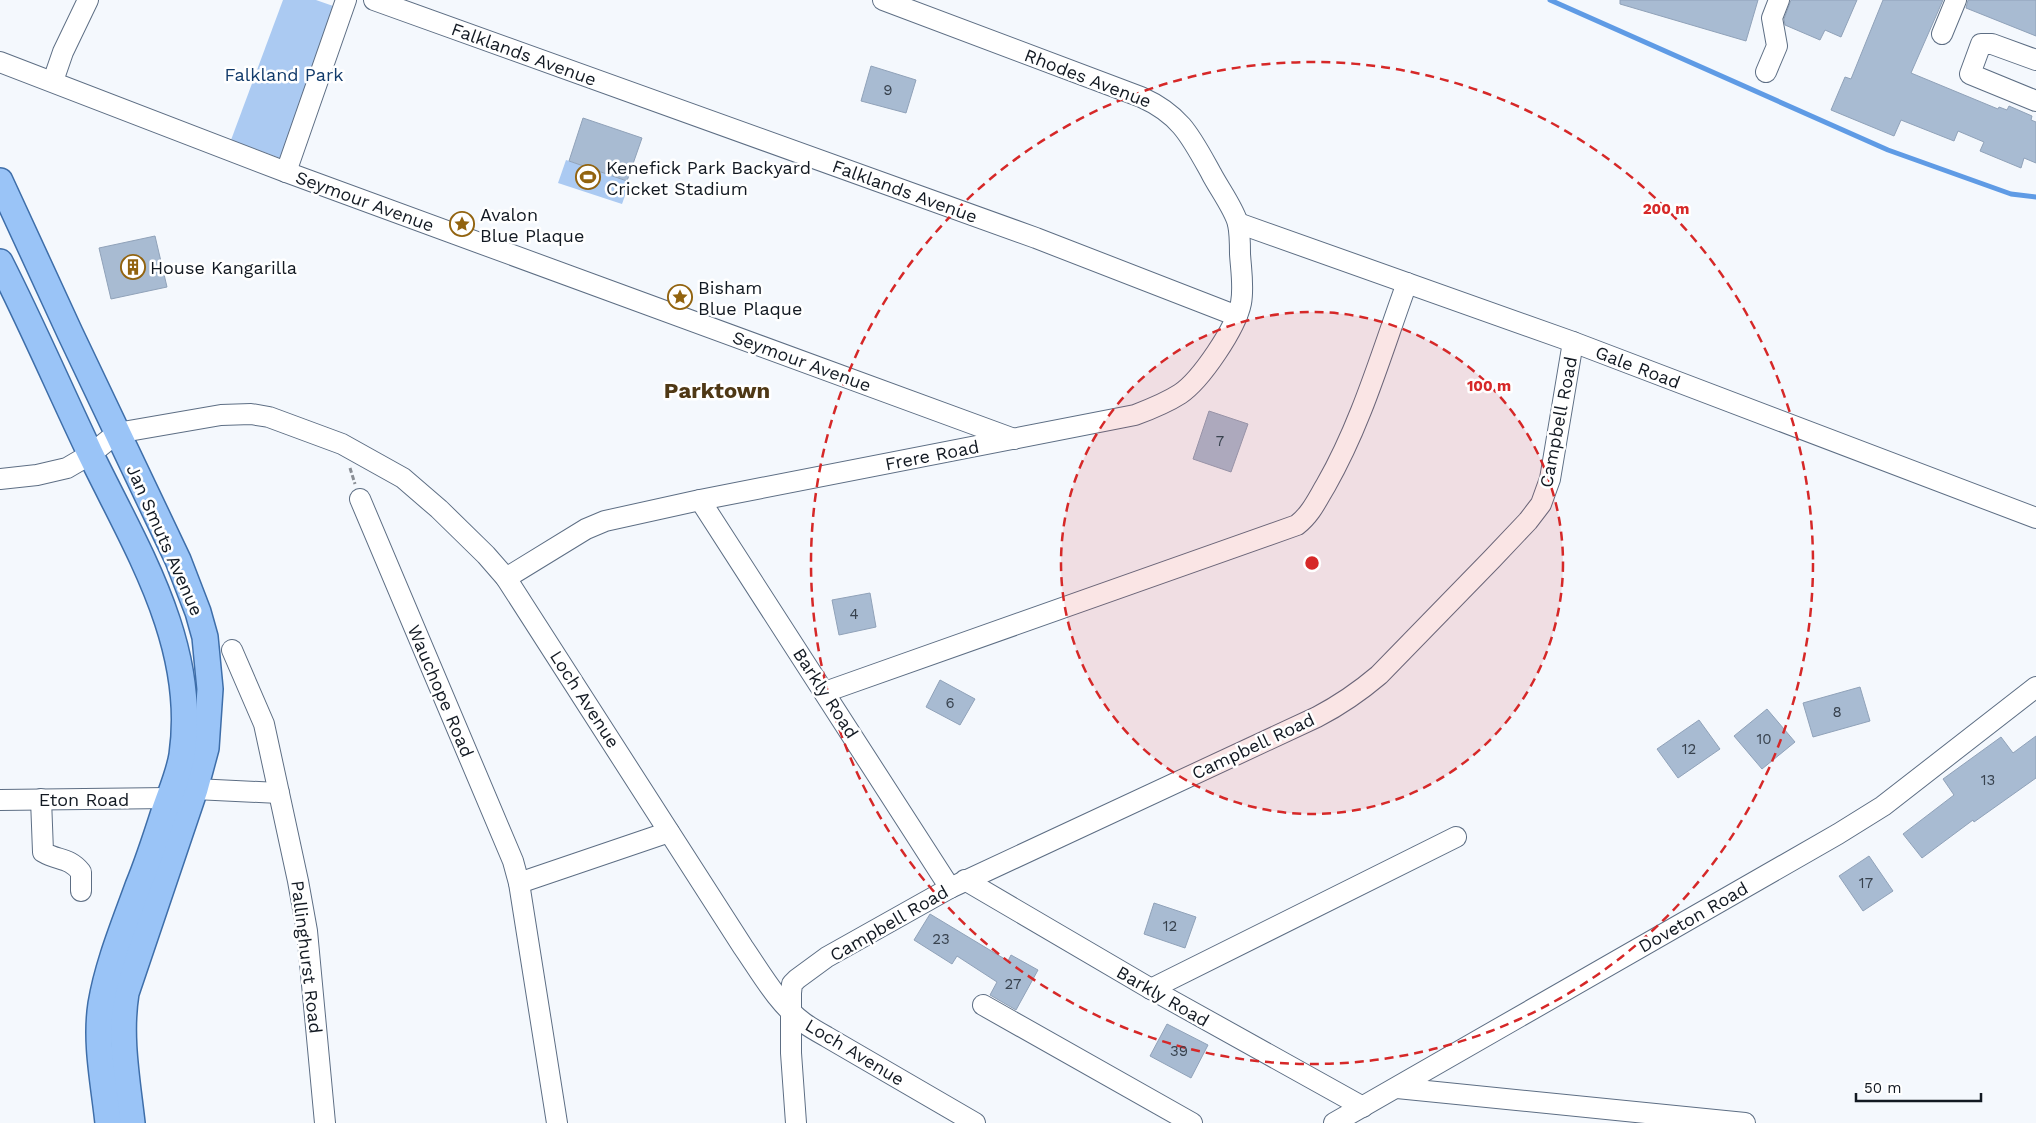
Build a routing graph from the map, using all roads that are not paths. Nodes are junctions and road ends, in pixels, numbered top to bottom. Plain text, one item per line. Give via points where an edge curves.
1 (88, 0) edge
2 (346, 0) edge
3 (374, 0) edge
4 (882, 0) edge
5 (1779, 0) edge
6 (1956, 0) edge
7 (1942, 34) dead end
8 (2036, 60) edge
9 (0, 62) edge
10 (1766, 72) dead end
11 (53, 81) junction
12 (2036, 101) edge
13 (286, 172) junction
14 (0, 181) edge
15 (1238, 223) junction
16 (0, 262) edge
17 (1407, 283) junction
18 (1237, 316) junction
19 (1573, 342) junction
20 (117, 433) junction
21 (1014, 439) junction
22 (91, 454) junction
23 (0, 479) edge
24 (360, 499) dead end
25 (700, 500) junction
26 (2036, 518) edge
27 (506, 578) junction
28 (232, 650) dead end
29 (2036, 688) edge
30 (825, 692) junction
31 (195, 788) junction
32 (279, 793) junction
33 (169, 798) junction
34 (42, 799) junction
35 (0, 800) edge
36 (669, 832) junction
37 (1456, 837) dead end
38 (519, 883) junction
39 (958, 884) junction
40 (81, 891) dead end
41 (1151, 989) junction
42 (983, 1005) dead end
43 (791, 1011) junction
44 (1397, 1088) junction
45 (1363, 1108) junction
46 (108, 1123) edge
47 (132, 1123) edge
48 (325, 1123) edge
49 (557, 1123) edge
50 (796, 1123) edge
51 (975, 1123) edge
52 (1192, 1123) edge
53 (1334, 1123) edge
54 (1745, 1123) edge

1 - 11 street
2 - 13 street
3 - 18 street, Falklands Avenue via 1036,238
4 - 15 street, Rhodes Avenue via 1159,105 1184,128
5 - 10 street via 1772,18 1777,46
6 - 7 street
8 - 12 street via 1992,44 1981,44 1970,74
9 - 11 street, Seymour Avenue
11 - 13 street, Seymour Avenue
13 - 21 street, Seymour Avenue
14 - 20 main road, Jan Smuts Avenue
15 - 17 street, Gale Road
15 - 18 street, Frere Road via 1242,283
16 - 22 main road, Jan Smuts Avenue
17 - 19 street, Gale Road
17 - 30 street via 1342,459 1307,518 1297,525
18 - 21 street, Frere Road via 1197,379 1182,393 1161,405 1135,415
19 - 26 street, Gale Road
19 - 39 street, Campbell Road via 1550,479 1541,504 1504,547 1373,680 1343,703 1317,717
20 - 22 street
20 - 27 street, Loch Avenue via 221,415 251,414 302,428 342,444 403,478 439,508
20 - 31 main road, Jan Smuts Avenue via 178,560 205,638 210,696 206,748
21 - 25 street, Frere Road
22 - 23 street via 67,468
22 - 33 main road, Jan Smuts Avenue via 146,565 180,667 185,724 181,758
24 - 38 street, Wauchope Road via 513,861
25 - 27 street, Frere Road via 605,521 586,529
25 - 30 street, Barkly Road
27 - 36 street, Loch Avenue
28 - 32 street, Pallinghurst Road via 264,724
29 - 44 street, Doveton Road via 1883,806
30 - 39 street, Barkly Road
31 - 32 street
31 - 47 main road, Jan Smuts Avenue via 126,992 122,1028
32 - 48 street, Pallinghurst Road via 307,931
33 - 34 street, Eton Road
33 - 46 main road, Jan Smuts Avenue via 104,988 100,1039
34 - 35 street, Eton Road
34 - 40 street via 43,852 74,863 81,872
36 - 38 street
36 - 43 street, Loch Avenue via 743,947
37 - 41 street
38 - 49 street, Wauchope Road
39 - 41 street, Barkly Road
39 - 43 street, Campbell Road via 827,957 797,979 792,984
41 - 45 street, Barkly Road
42 - 52 street
43 - 50 street, Campbell Road
43 - 51 street, Loch Avenue via 828,1038
44 - 45 street, Doveton Road
44 - 54 street
45 - 53 street, Doveton Road

